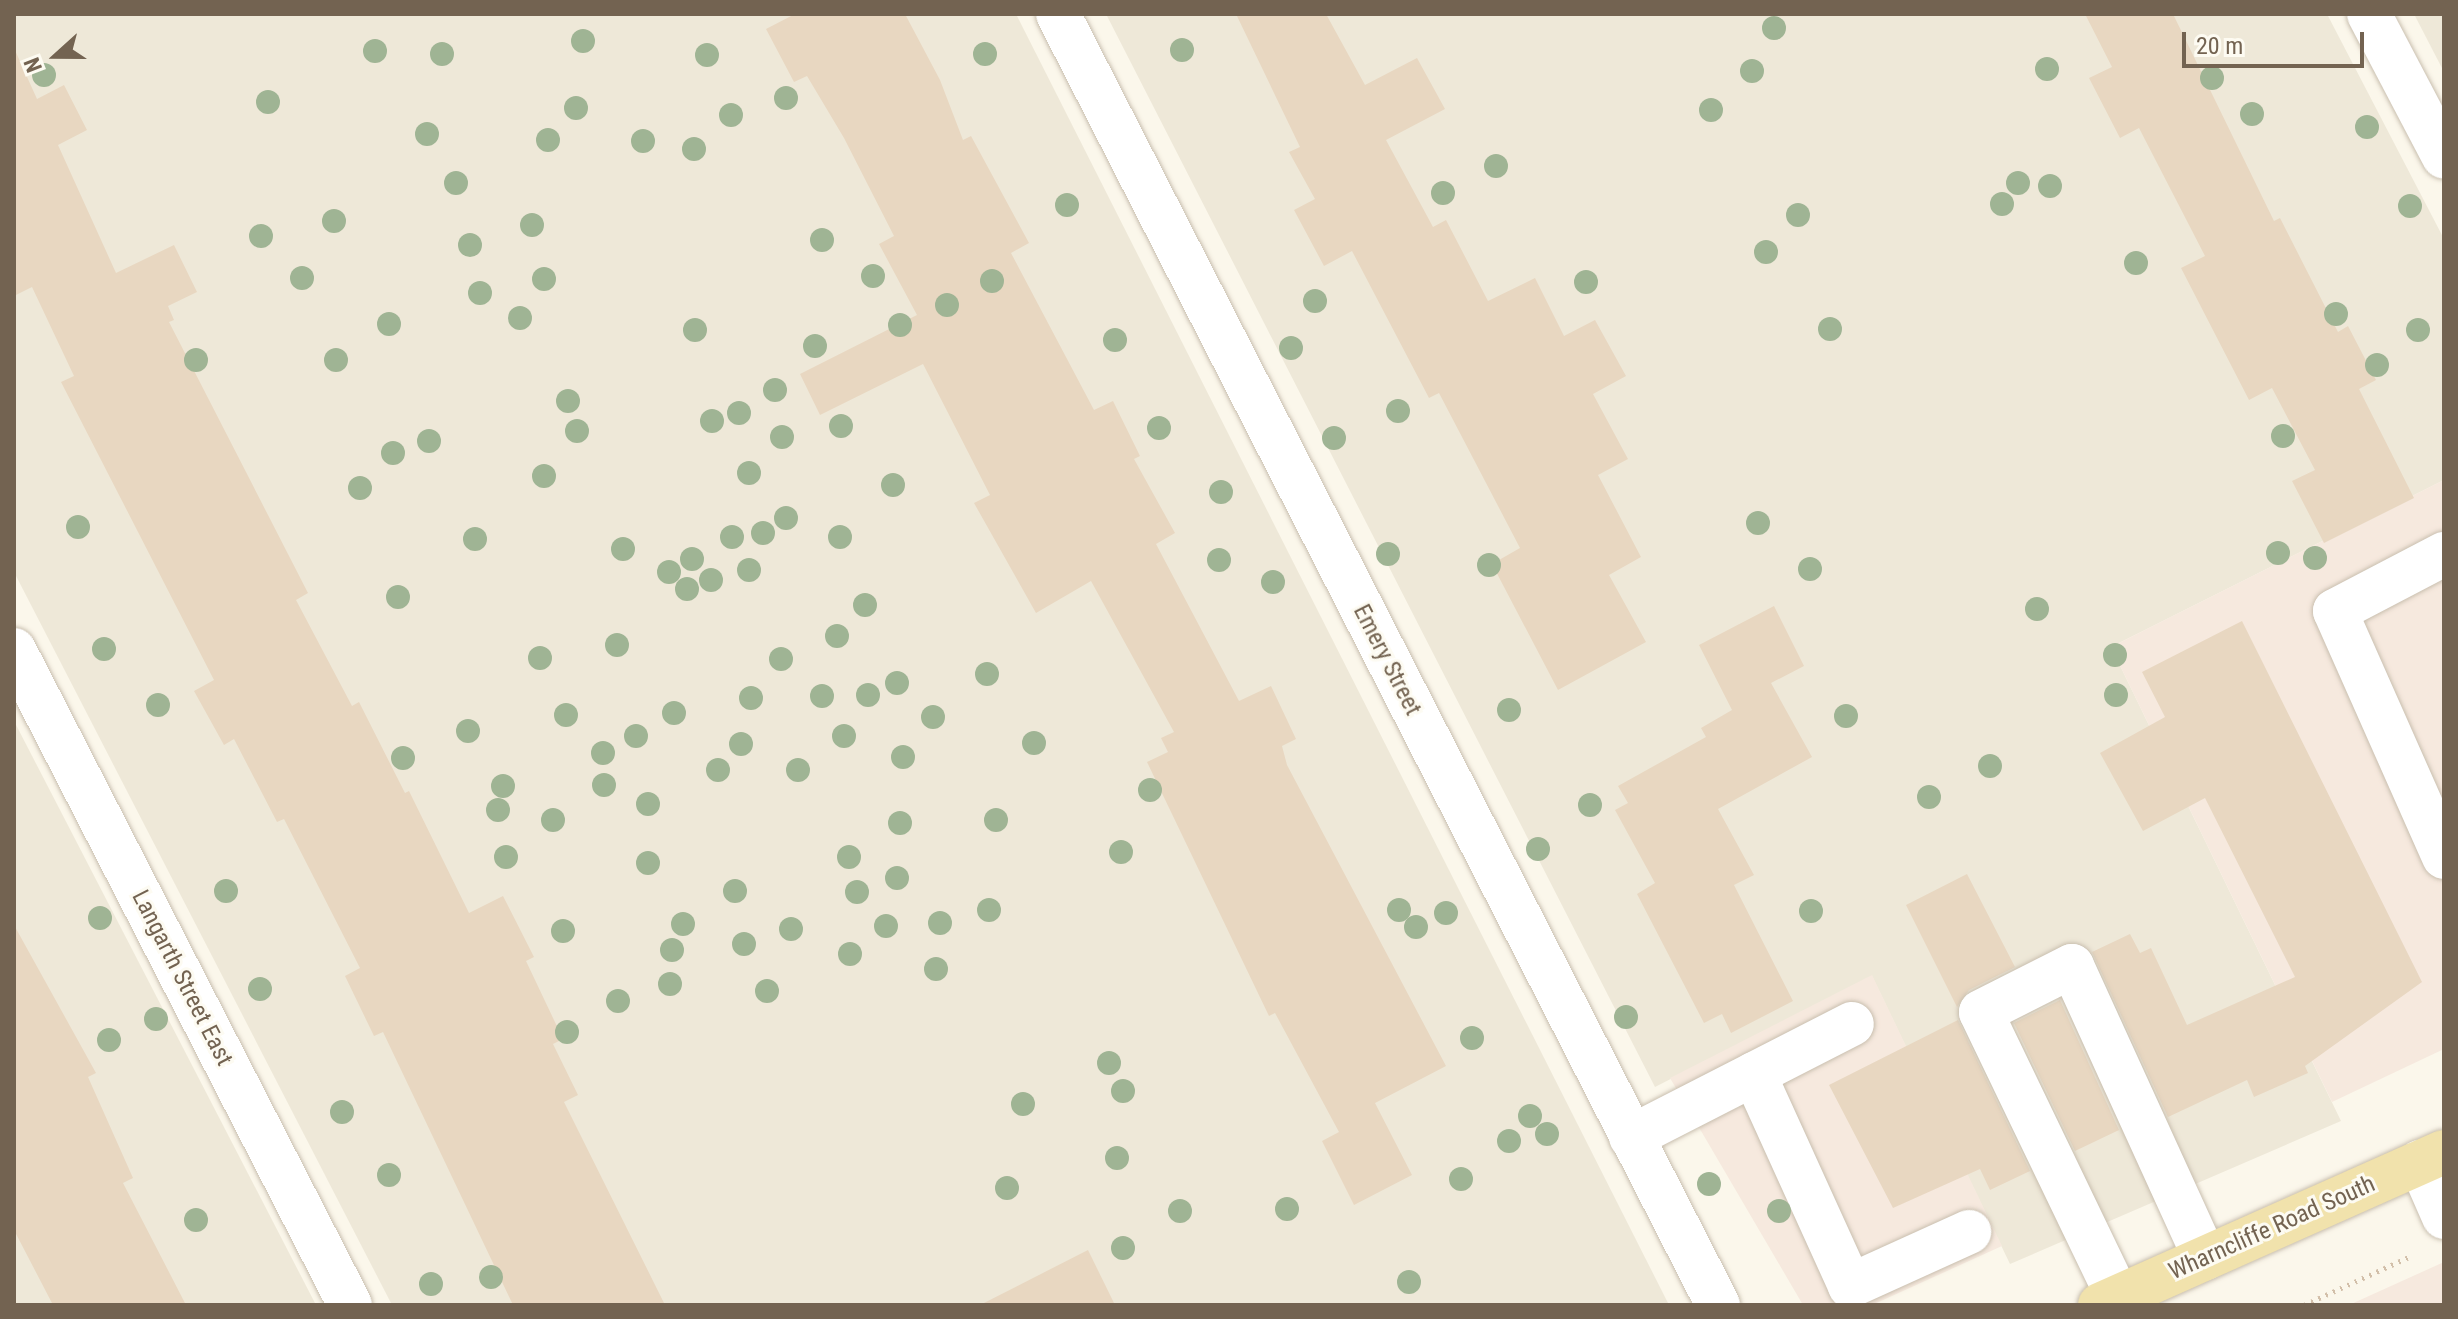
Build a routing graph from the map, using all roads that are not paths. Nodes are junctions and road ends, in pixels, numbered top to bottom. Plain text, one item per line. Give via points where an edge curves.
1 (1058, 14) edge
2 (2369, 14) edge
3 (2444, 157) edge
4 (2444, 554) edge
5 (14, 650) edge
6 (2444, 857) edge
7 (1852, 1024) dead end
8 (1754, 1074) junction
9 (1631, 1137) junction
10 (2432, 1157) edge
11 (2444, 1217) edge
12 (1969, 1232) dead end
13 (2205, 1258) junction
14 (2109, 1301) edge
15 (350, 1305) edge
16 (1718, 1305) edge

1 - 9 street, Emery Street
2 - 3 street
4 - 6 street via 2335,611
5 - 15 street, Langarth Street East
7 - 8 street
8 - 9 street
8 - 12 street via 1850,1286
9 - 16 street, Emery Street
10 - 11 street
10 - 13 main road, Wharncliffe Road South
13 - 14 main road, Wharncliffe Road South
13 - 14 street via 2072,966 1981,1012

